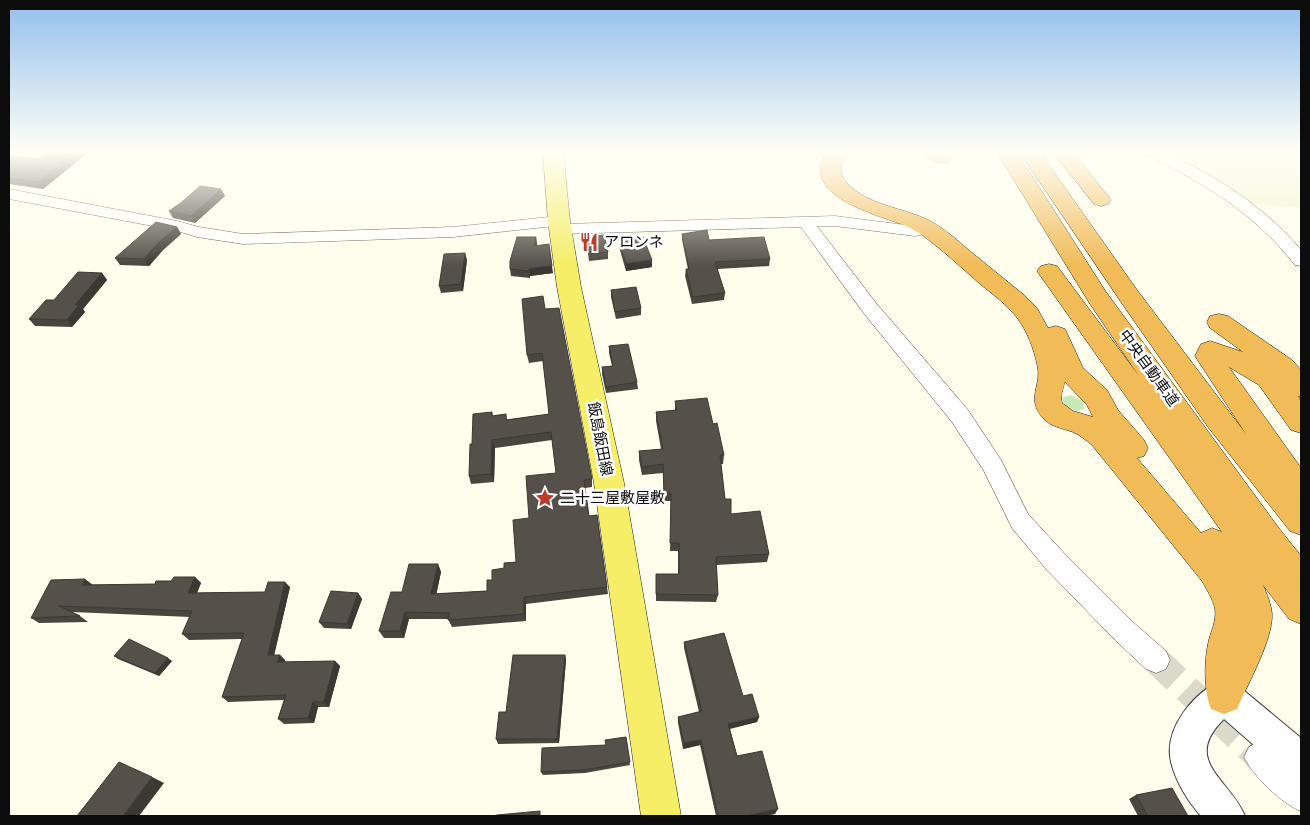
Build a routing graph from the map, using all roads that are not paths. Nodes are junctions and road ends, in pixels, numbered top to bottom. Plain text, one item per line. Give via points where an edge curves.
1 (557, 190) edge
2 (842, 190) edge
3 (857, 190) edge
4 (1030, 190) edge
5 (1055, 190) edge
6 (1093, 190) edge
7 (1219, 190) edge
8 (9, 194) edge
9 (1101, 200) dead end
10 (807, 224) junction
11 (560, 225) junction
12 (915, 232) dead end
13 (1301, 261) edge
14 (1049, 271) dead end
15 (1219, 322) dead end
16 (1301, 387) edge
17 (1301, 422) edge
18 (1301, 491) edge
19 (1301, 522) edge
20 (1301, 580) edge
21 (1301, 608) edge
22 (1156, 660) tunnel mouth
23 (1224, 696) junction
24 (1259, 757) tunnel mouth
25 (1301, 762) edge
26 (1301, 796) edge
27 (661, 816) edge
28 (1226, 816) edge

1 - 11 main road, 飯島飯田線
2 - 23 highway via 863,203 932,232 1028,314 1052,370 1051,388 1046,394 1051,408 1067,421 1084,425 1102,437 1224,588 1232,610 1224,644
3 - 23 highway via 871,198 923,217 943,229 1039,308 1053,328 1073,373 1098,398 1105,414 1236,571 1249,592 1255,614 1250,636
4 - 20 highway, 中央自動車道 via 1098,298
5 - 19 highway, 中央自動車道 via 1212,411
6 - 9 highway
7 - 13 street via 1261,216
8 - 11 street via 243,239
10 - 11 street
10 - 12 street via 835,222
10 - 22 street via 869,307 960,416 993,466 1020,521 1055,562
11 - 27 main road, 飯島飯田線 via 609,483
14 - 21 highway via 1158,423
15 - 16 highway via 1283,367
17 - 18 highway via 1266,378 1225,354 1209,353
23 - 25 street
23 - 28 street via 1200,720 1190,736 1187,755 1194,778
24 - 26 street

